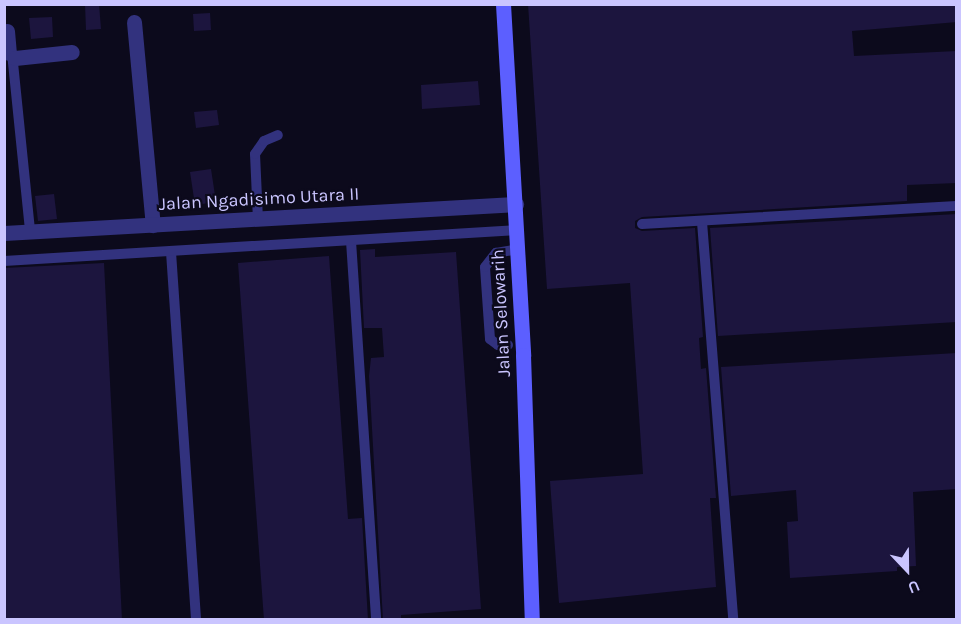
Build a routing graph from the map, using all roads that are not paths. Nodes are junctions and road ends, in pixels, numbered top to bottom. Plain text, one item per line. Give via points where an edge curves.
1 (503, 4) edge
2 (134, 22) dead end
3 (7, 31) dead end
4 (72, 52) dead end
5 (10, 55) edge
6 (278, 135) dead end
7 (516, 204) junction
8 (957, 206) edge
9 (258, 220) junction
10 (702, 222) junction
11 (642, 224) dead end
12 (153, 225) junction
13 (517, 230) junction
14 (30, 231) junction
15 (4, 232) edge
16 (351, 241) junction
17 (518, 249) junction
18 (171, 252) junction
19 (4, 261) edge
20 (508, 345) dead end
21 (196, 620) edge
22 (376, 620) edge
23 (532, 620) edge
24 (733, 620) edge

1 - 7 main road, Jalan Selowarih
2 - 12 street
3 - 5 street
4 - 5 street
5 - 14 lane
6 - 9 lane via 264,141 255,154
7 - 9 street, Jalan Ngadisimo Utara II
7 - 13 main road, Jalan Selowarih
8 - 10 lane
9 - 12 street, Jalan Ngadisimo Utara II
10 - 11 lane
10 - 24 lane
12 - 14 street, Jalan Ngadisimo Utara II
13 - 16 lane
13 - 17 main road, Jalan Selowarih
14 - 15 street, Jalan Ngadisimo Utara II
16 - 18 lane
16 - 22 lane
17 - 20 lane via 495,253 484,267 490,339 498,345
17 - 23 main road, Jalan Selowarih
18 - 19 lane
18 - 21 lane

